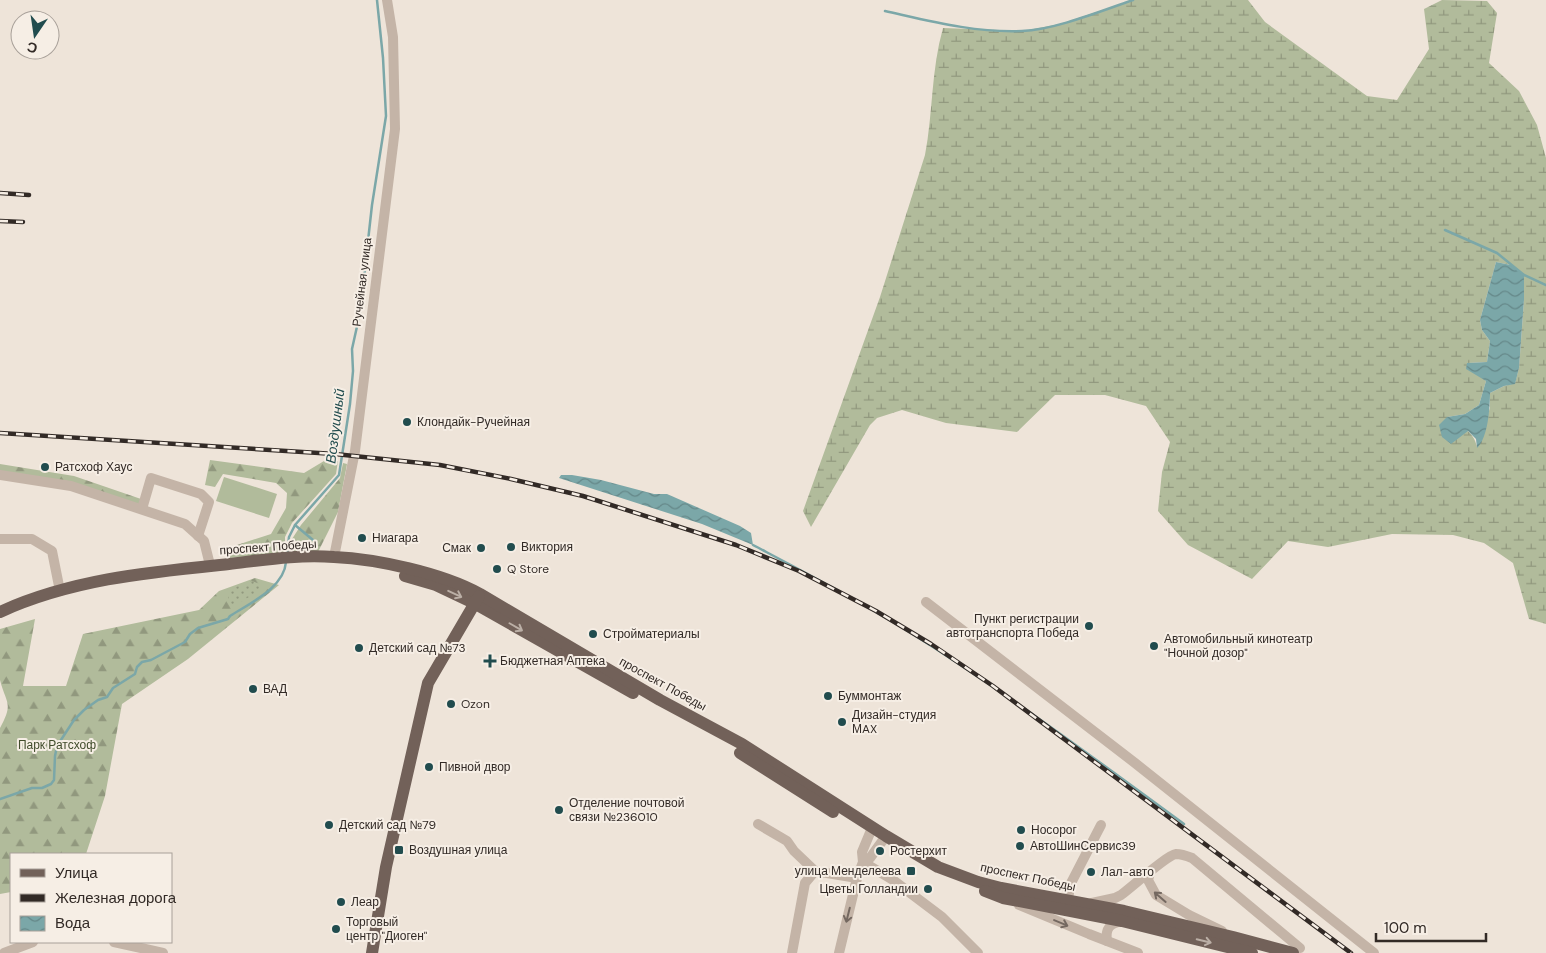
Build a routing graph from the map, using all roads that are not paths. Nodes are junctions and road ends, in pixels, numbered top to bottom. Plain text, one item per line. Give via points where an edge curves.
1 (387, 0) edge
2 (0, 475) edge
3 (142, 509) junction
4 (198, 536) junction
5 (0, 539) edge
6 (332, 560) junction
7 (211, 570) junction
8 (60, 591) junction
9 (477, 598) junction
10 (926, 602) dead end
11 (0, 612) edge
12 (0, 620) edge
13 (758, 824) dead end
14 (1101, 825) dead end
15 (870, 832) junction
16 (883, 840) junction
17 (863, 862) junction
18 (816, 871) junction
19 (1150, 874) junction
20 (857, 878) junction
21 (1003, 898) junction
22 (1068, 900) junction
23 (1088, 904) junction
24 (1122, 921) junction
25 (1233, 936) junction
26 (1107, 941) junction
27 (31, 943) edge
28 (118, 943) edge
29 (17, 950) edge
30 (1292, 951) edge
31 (158, 952) edge
32 (4, 953) edge
33 (372, 953) edge
34 (792, 953) edge
35 (838, 953) edge
36 (978, 953) edge
37 (1138, 953) edge
38 (1252, 953) edge
39 (1374, 953) edge

1 - 6 street, Ручейная улица via 393,37 395,129 355,451
2 - 3 street via 71,486
3 - 4 street via 186,524
3 - 4 street via 151,478 201,494 209,502
4 - 7 street via 204,541
5 - 8 street via 32,539 52,551
6 - 7 main road, проспект Победы via 286,561
6 - 9 main road, проспект Победы via 376,562 425,573 453,581
7 - 8 main road, проспект Победы via 122,576
7 - 12 main road, проспект Победы via 123,583 63,598
8 - 11 main road, проспект Победы
9 - 15 main road, проспект Победы via 742,744
9 - 33 main road via 428,683 386,867
10 - 39 street
13 - 18 street via 787,841 794,852
14 - 22 street via 1070,885
15 - 16 main road, проспект Победы
15 - 17 street via 862,852
16 - 17 street
16 - 21 main road, проспект Победы via 930,872
16 - 22 main road, проспект Победы via 978,882
17 - 20 street
17 - 36 street via 893,880 942,918
18 - 20 street
18 - 34 street via 805,883
19 - 23 street via 1115,898
25 -> 19 street via 1156,895 1148,880
19 - 30 street via 1175,854 1192,858
20 -> 35 street
21 - 24 main road, проспект Победы
21 -> 26 street
22 - 23 main road, проспект Победы
23 - 25 main road, проспект Победы
24 - 26 street via 1113,922 1108,927
24 -> 38 main road, проспект Победы
25 - 30 main road, проспект Победы
26 - 37 street
27 - 29 street
28 - 31 street
29 - 32 street

